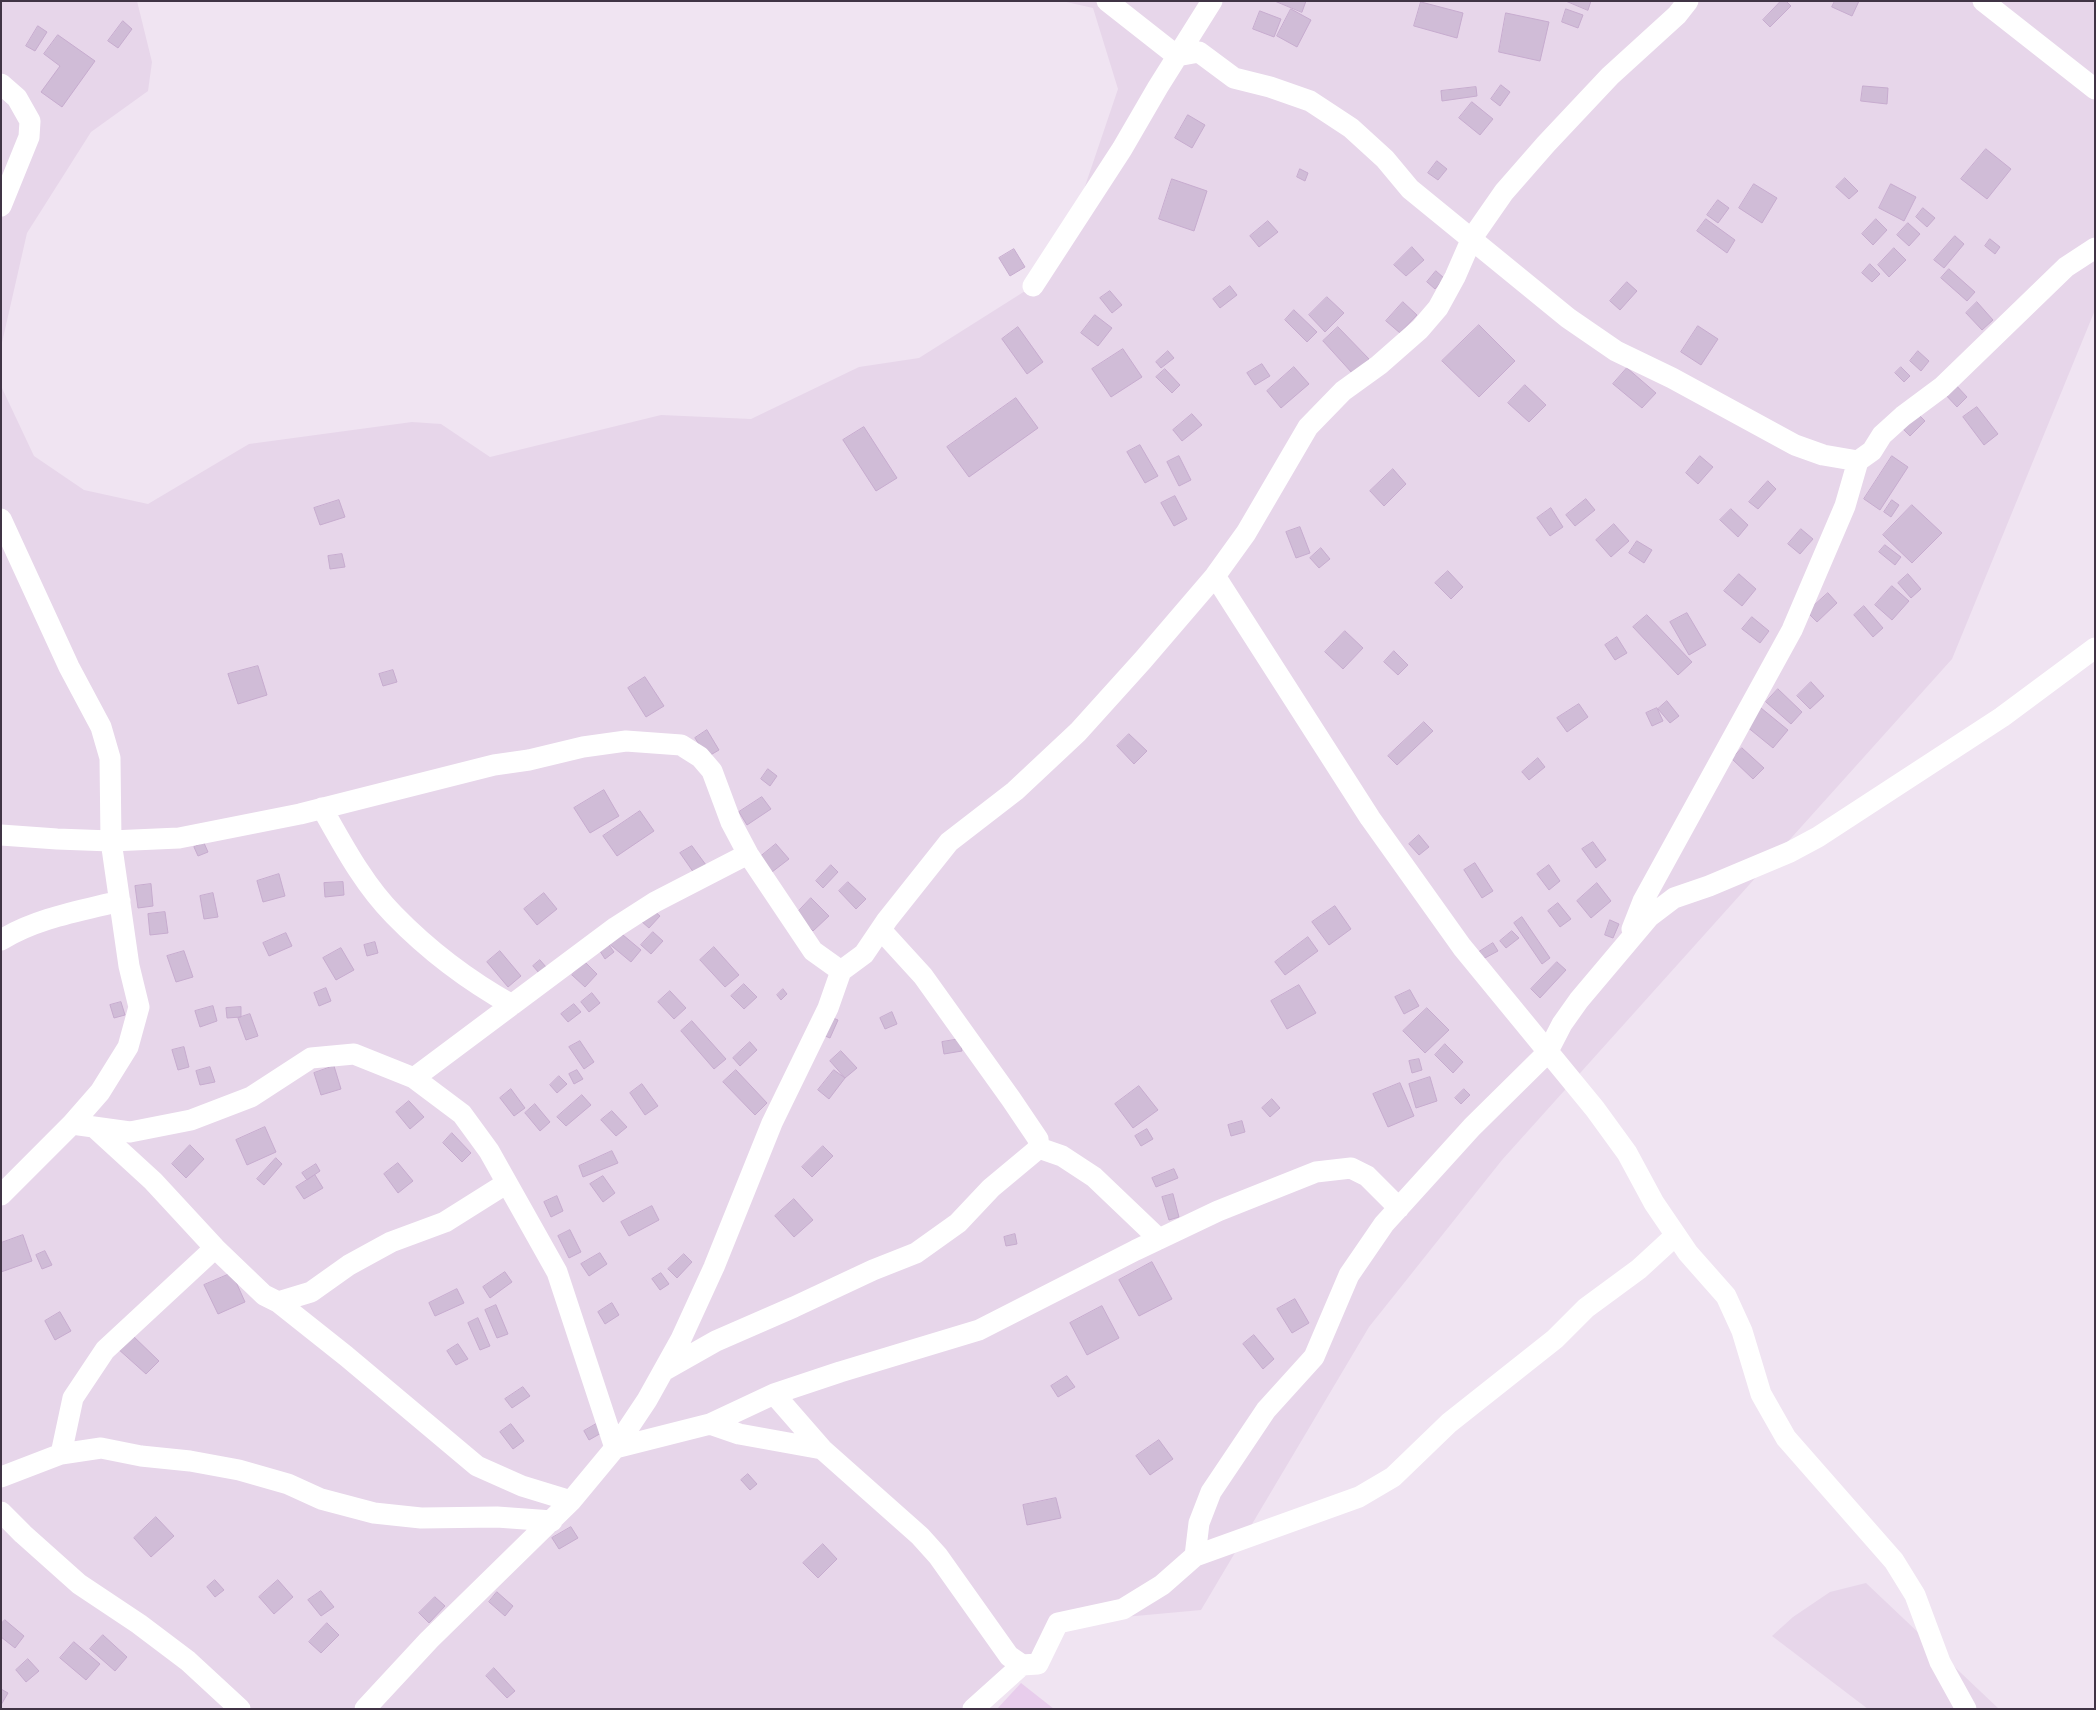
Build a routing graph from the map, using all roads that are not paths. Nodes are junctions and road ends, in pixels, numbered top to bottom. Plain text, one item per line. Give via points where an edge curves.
1 (1107, 1) edge
2 (1212, 1) edge
3 (1688, 1) edge
4 (1983, 1) edge
5 (1177, 56) junction
6 (1, 84) edge
7 (2095, 89) edge
8 (1, 206) edge
9 (1472, 238) junction
10 (2095, 248) edge
11 (1033, 286) dead end
12 (1858, 461) junction
13 (1, 519) edge
14 (1215, 576) junction
15 (2095, 648) edge
16 (322, 808) junction
17 (1, 835) edge
18 (111, 841) junction
19 (748, 854) junction
20 (120, 901) junction
21 (881, 930) junction
22 (1, 940) edge
23 (1626, 943) junction
24 (841, 971) junction
25 (512, 1005) junction
26 (1547, 1053) junction
27 (414, 1078) junction
28 (72, 1124) junction
29 (94, 1127) junction
30 (1038, 1148) junction
31 (507, 1183) junction
32 (1, 1194) edge
33 (1399, 1208) junction
34 (1676, 1235) junction
35 (1159, 1239) junction
36 (215, 1248) junction
37 (278, 1302) junction
38 (663, 1370) junction
39 (774, 1394) junction
40 (710, 1424) junction
41 (615, 1448) junction
42 (822, 1449) junction
43 (62, 1454) junction
44 (1, 1477) edge
45 (571, 1502) junction
46 (1, 1512) edge
47 (552, 1521) junction
48 (1195, 1556) junction
49 (1022, 1665) junction
50 (240, 1709) edge
51 (365, 1709) edge
52 (973, 1709) edge
53 (1966, 1709) edge

1 - 5 street
2 - 5 street
3 - 9 street via 1559,129 1504,192
4 - 7 street
5 - 9 street via 1199,52 1234,78 1310,101 1351,128 1385,159 1410,189
5 - 11 street via 1122,150
6 - 8 street via 17,98 30,121 29,137
9 - 12 street via 1568,318 1616,351 1795,445 1823,455
9 - 14 street via 1438,308 1420,329 1343,391 1308,427 1246,533
10 - 12 street via 2066,267 1942,387 1903,416
12 - 23 street via 1845,506 1792,630 1643,902
13 - 18 street via 69,668 101,727 110,758
14 - 21 street via 1078,732 1014,791 949,842
14 - 26 street via 1370,818 1462,947
15 - 23 street via 2002,717 1818,837 1781,856 1668,902 1649,917
16 - 18 street via 179,838
16 - 19 street via 494,765 583,748 626,741 680,745 700,757 712,771 731,822
16 - 25 street via 346,850 394,915 451,966
17 - 18 street
18 - 20 street
19 - 24 street via 813,951
19 - 25 street via 655,902
20 - 22 street via 56,916
20 - 28 street via 129,966 139,1007 128,1047 100,1092
21 - 24 street via 864,954
21 - 30 street via 923,976 1038,1139
23 - 26 street via 1579,1000
24 - 38 street via 828,1008 772,1123 714,1267
25 - 27 street
26 - 33 street via 1472,1127
26 - 34 street via 1627,1153
27 - 29 street via 354,1054 311,1058 251,1096 192,1120 130,1132
27 - 31 street via 462,1114
28 - 29 street
28 - 32 street
29 - 36 street via 152,1181
30 - 35 street via 1062,1156 1094,1177
30 - 38 street via 991,1188 958,1223 916,1253 716,1341
31 - 37 street via 445,1222 391,1242 349,1265 311,1292
31 - 41 street via 557,1272
33 - 35 street via 1367,1176 1351,1168 1316,1172 1218,1211
33 - 48 street via 1349,1275 1314,1357 1266,1410 1211,1492 1199,1523
34 - 48 street via 1639,1269 1586,1308 1555,1339 1449,1424 1393,1477 1359,1497
34 - 53 street via 1726,1296 1742,1331 1761,1394 1786,1438 1894,1561 1910,1586 1940,1662
35 - 39 street via 979,1330
36 - 37 street via 264,1294
36 - 43 street via 105,1350 73,1398
37 - 45 street via 477,1466 522,1486
38 - 41 street
39 - 40 street
39 - 42 street
40 - 41 street
40 - 42 street via 739,1434
41 - 45 street
42 - 49 street via 920,1536 938,1556 1009,1656
43 - 44 street
43 - 47 street via 101,1448 230,1468 288,1484 320,1499 374,1513 421,1518 497,1517
45 - 47 street
46 - 50 street via 79,1584 188,1661
47 - 51 street via 429,1640
48 - 49 street via 1162,1585 1123,1609 1058,1622 1038,1664
49 - 52 street

